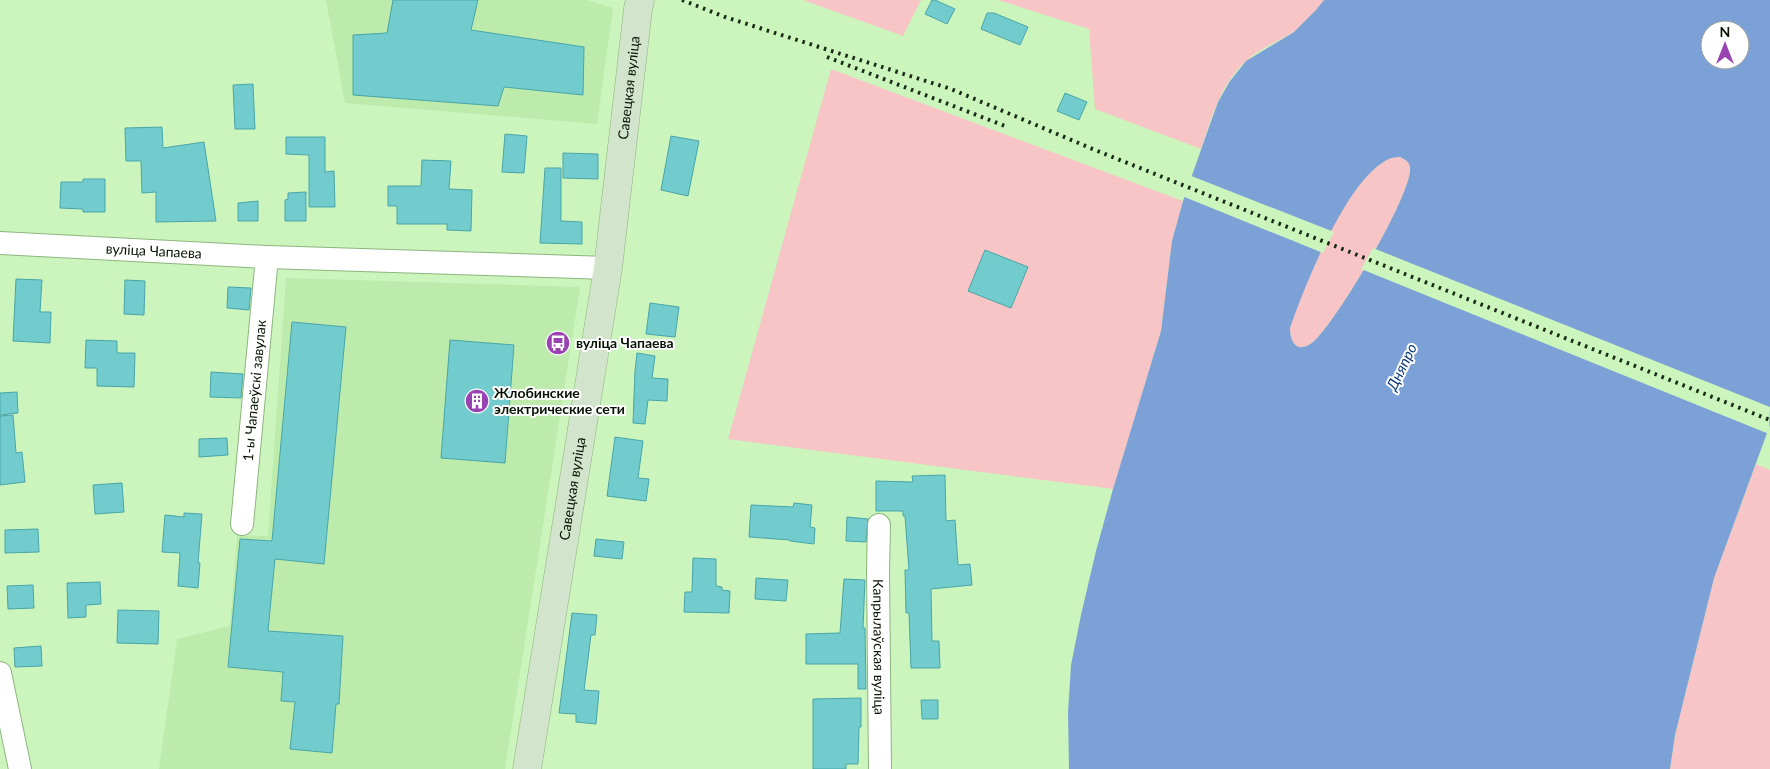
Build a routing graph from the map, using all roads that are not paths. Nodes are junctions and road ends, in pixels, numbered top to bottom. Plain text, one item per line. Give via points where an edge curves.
1 (640, 0) edge
2 (0, 243) edge
3 (267, 257) junction
4 (608, 268) junction
5 (242, 524) dead end
6 (880, 525) dead end
7 (0, 673) edge
8 (20, 769) edge
9 (527, 769) edge
10 (880, 769) edge

1 - 4 main road, Савецкая вуліца
2 - 3 street, вуліца Чапаева
3 - 4 street, вуліца Чапаева
3 - 5 street, 1-ы Чапаеўскі завулак
4 - 9 main road, Савецкая вуліца
6 - 10 street, Капрылаўская вуліца
7 - 8 street

